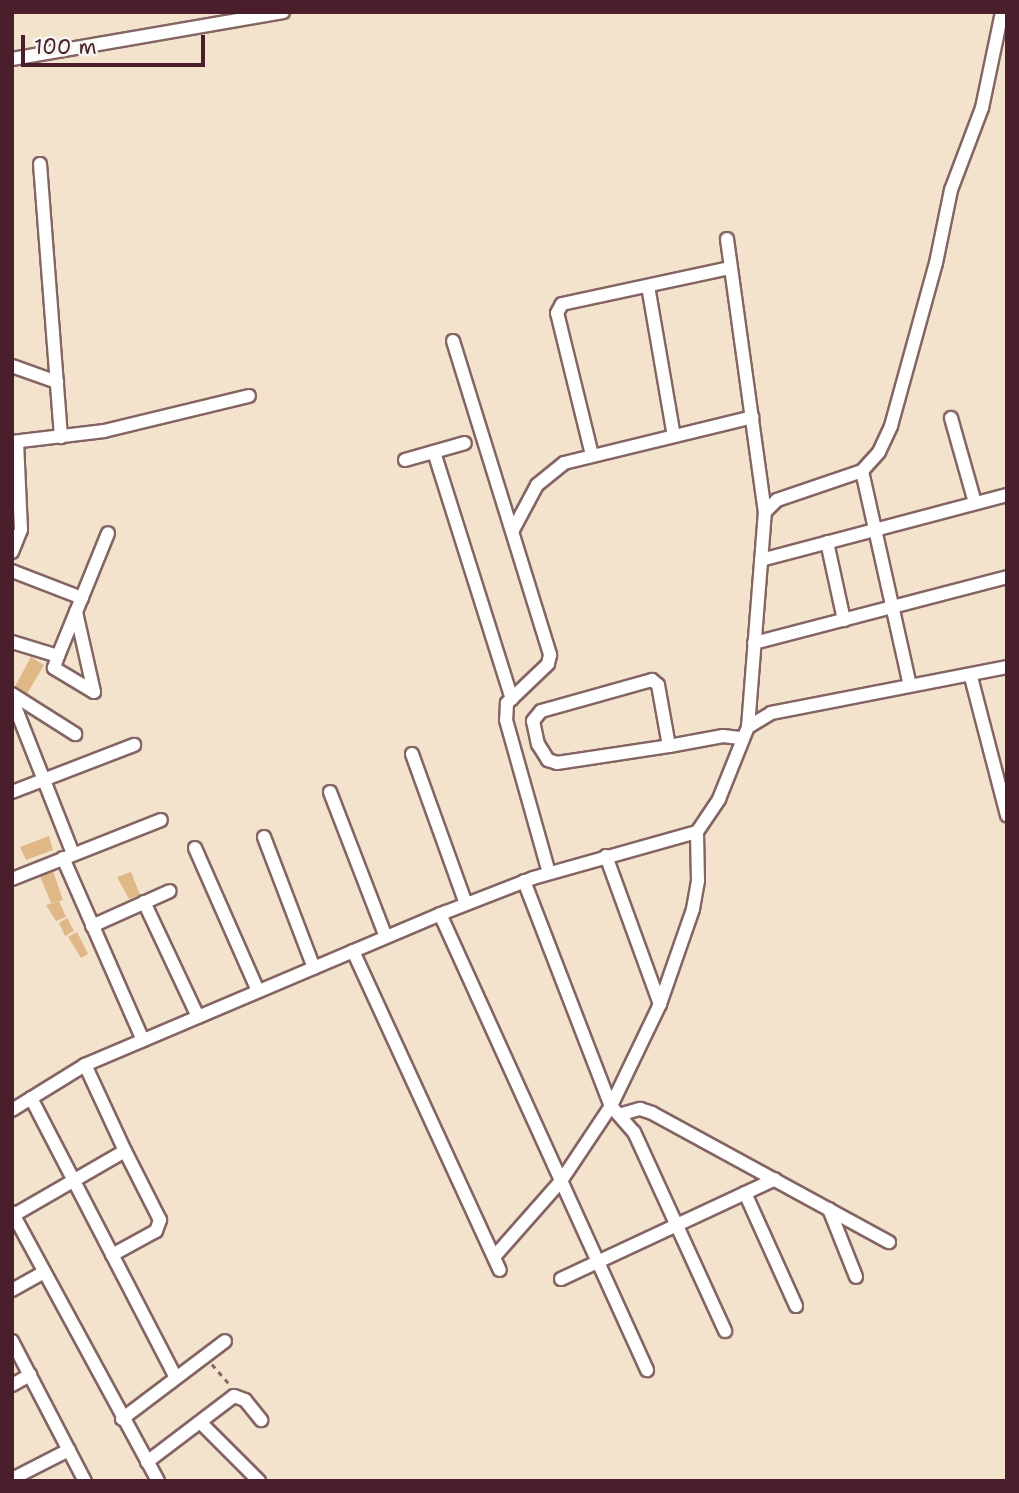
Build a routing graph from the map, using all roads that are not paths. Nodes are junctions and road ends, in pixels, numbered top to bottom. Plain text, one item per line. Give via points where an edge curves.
1 (283, 12) edge
2 (1002, 12) edge
3 (12, 59) edge
4 (40, 164) dead end
5 (727, 240) dead end
6 (730, 268) junction
7 (648, 286) junction
8 (453, 341) dead end
9 (12, 366) edge
10 (57, 382) junction
11 (249, 396) dead end
12 (751, 417) junction
13 (951, 418) dead end
14 (674, 436) junction
15 (61, 437) junction
16 (15, 442) edge
17 (465, 443) dead end
18 (433, 452) junction
19 (592, 455) junction
20 (405, 460) dead end
21 (862, 471) junction
22 (1007, 495) edge
23 (763, 498) junction
24 (777, 500) junction
25 (975, 503) junction
26 (765, 512) junction
27 (16, 529) edge
28 (876, 529) junction
29 (513, 530) junction
30 (108, 533) dead end
31 (827, 542) junction
32 (12, 552) edge
33 (761, 560) junction
34 (12, 570) edge
35 (1007, 577) edge
36 (82, 598) junction
37 (895, 607) junction
38 (76, 611) junction
39 (844, 620) junction
40 (12, 642) edge
41 (754, 643) junction
42 (58, 656) junction
43 (1007, 667) edge
44 (971, 677) junction
45 (910, 685) junction
46 (12, 696) edge
47 (512, 699) junction
48 (744, 732) junction
49 (75, 734) dead end
50 (134, 745) dead end
51 (669, 746) junction
52 (412, 754) dead end
53 (44, 780) junction
54 (12, 792) edge
55 (330, 793) dead end
56 (1007, 815) edge
57 (161, 820) dead end
58 (697, 832) junction
59 (264, 837) dead end
60 (195, 848) dead end
61 (68, 856) junction
62 (606, 856) junction
63 (549, 873) junction
64 (12, 879) edge
65 (524, 881) junction
66 (170, 891) dead end
67 (144, 902) junction
68 (466, 904) junction
69 (440, 914) junction
70 (92, 926) junction
71 (386, 937) junction
72 (353, 951) junction
73 (314, 968) junction
74 (258, 991) junction
75 (660, 1003) junction
76 (198, 1017) junction
77 (143, 1041) junction
78 (85, 1065) junction
79 (31, 1098) junction
80 (12, 1110) edge
81 (617, 1110) junction
82 (125, 1151) junction
83 (775, 1179) junction
84 (561, 1181) junction
85 (75, 1184) junction
86 (745, 1193) junction
87 (829, 1209) junction
88 (13, 1214) edge
89 (678, 1224) junction
90 (889, 1242) dead end
91 (112, 1255) junction
92 (494, 1257) junction
93 (598, 1262) junction
94 (500, 1270) dead end
95 (44, 1272) junction
96 (856, 1277) dead end
97 (561, 1279) dead end
98 (12, 1290) edge
99 (796, 1306) dead end
100 (725, 1331) dead end
101 (12, 1341) edge
102 (225, 1341) dead end
103 (647, 1370) dead end
104 (30, 1375) junction
105 (176, 1378) junction
106 (12, 1385) edge
107 (122, 1419) junction
108 (261, 1420) dead end
109 (202, 1424) junction
110 (69, 1450) junction
111 (147, 1462) junction
112 (12, 1479) edge
113 (85, 1481) edge
114 (158, 1481) edge
115 (259, 1481) edge

1 - 3 street
2 - 21 street via 982,108 951,190 891,426 879,452
4 - 10 street
5 - 6 street
6 - 7 street
6 - 12 street
7 - 14 street
7 - 19 street via 569,301 559,308
8 - 29 street
9 - 10 street
10 - 15 street
11 - 15 street via 154,421
12 - 14 street
12 - 23 street
13 - 25 street
14 - 19 street
15 - 16 street
16 - 27 street
17 - 18 street
18 - 20 street
18 - 47 street
19 - 29 street via 564,463 546,475
21 - 24 street
21 - 28 street
22 - 25 street
23 - 24 street
23 - 26 street
24 - 26 street
25 - 28 street
26 - 33 street
27 - 32 street
28 - 31 street
28 - 37 street
29 - 47 street via 550,655 548,664
30 - 36 street
31 - 33 street
31 - 39 street
33 - 41 street
34 - 36 street
35 - 37 street
36 - 38 street
37 - 39 street
37 - 45 street
38 - 42 street
38 - 42 street via 94,692 54,668
39 - 41 street
40 - 42 street
41 - 48 street
43 - 44 street
44 - 45 street
44 - 56 street
45 - 48 street via 771,713
46 - 49 street
46 - 53 street
47 - 63 street via 507,703 506,720
48 - 51 street
48 - 58 street via 719,799
50 - 53 street
51 - 51 street via 557,763 548,760 538,744 533,721 541,711 652,680 658,685
52 - 68 street
53 - 54 street
53 - 61 street
55 - 71 street
57 - 61 street
58 - 62 street
58 - 75 street via 698,881 693,909
59 - 73 street
60 - 74 street
61 - 64 street
61 - 70 street
62 - 63 street
62 - 75 street
63 - 65 street
65 - 68 street
65 - 81 street
66 - 67 street
67 - 70 street
67 - 76 street
68 - 69 street
69 - 71 street
69 - 84 street
70 - 77 street
71 - 72 street
72 - 73 street
72 - 92 street
73 - 74 street
74 - 76 street
75 - 81 street
76 - 77 street
77 - 78 street
78 - 79 street
78 - 82 street
79 - 80 street
79 - 85 street
81 - 83 street via 652,1113
81 - 84 street
81 - 89 street
82 - 85 street
82 - 91 street via 160,1220 156,1231
83 - 86 street
83 - 87 street
84 - 92 street
84 - 93 street
85 - 88 street
85 - 91 street
86 - 89 street
86 - 99 street
87 - 90 street
87 - 96 street
88 - 95 street
89 - 93 street
89 - 100 street
91 - 105 street
92 - 94 street
93 - 97 street
93 - 103 street
95 - 98 street
95 - 107 street
101 - 104 street
102 - 105 street
104 - 106 street
104 - 110 street
105 - 107 street
107 - 111 street
108 - 109 street via 239,1395
109 - 111 street
109 - 115 street
110 - 112 street
110 - 113 street
111 - 114 street

